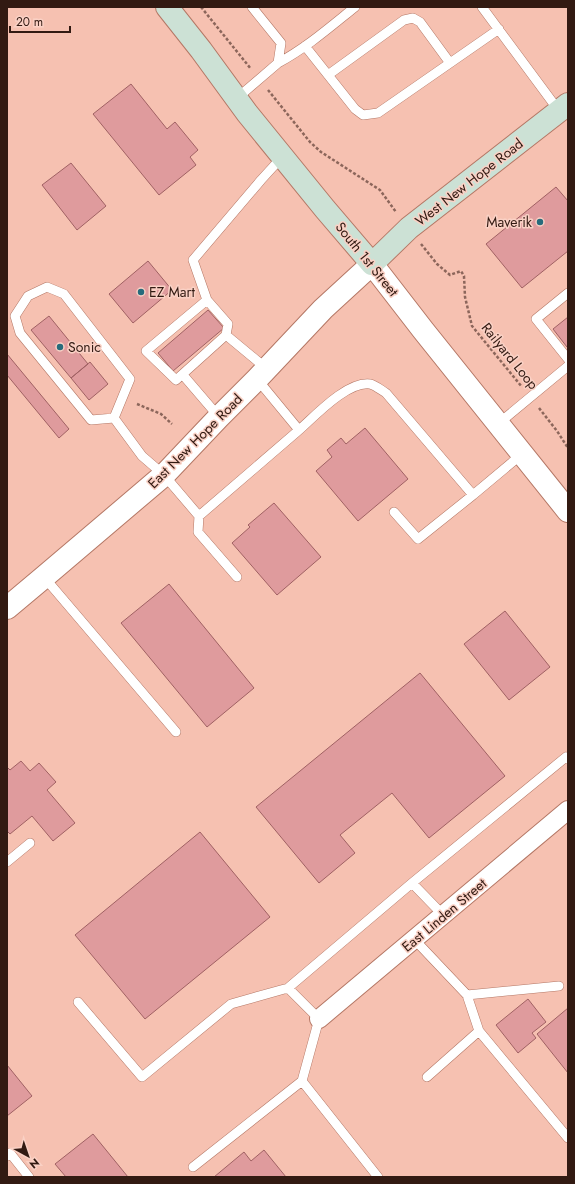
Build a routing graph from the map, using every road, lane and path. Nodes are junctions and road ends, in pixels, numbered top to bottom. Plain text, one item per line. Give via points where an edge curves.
1 (167, 7) edge
2 (201, 7) edge
3 (252, 7) edge
4 (355, 7) edge
5 (482, 7) edge
6 (499, 29) junction
7 (305, 46) junction
8 (244, 61) dead end
9 (278, 63) junction
10 (450, 63) junction
11 (328, 75) junction
12 (271, 94) dead end
13 (236, 99) junction
14 (564, 107) edge
15 (282, 157) junction
16 (380, 190) dead end
17 (372, 264) junction
18 (437, 264) dead end
19 (568, 294) edge
20 (207, 300) junction
21 (226, 335) junction
22 (568, 359) edge
23 (568, 366) edge
24 (262, 374) junction
25 (183, 375) junction
26 (530, 397) junction
27 (137, 404) dead end
28 (219, 417) junction
29 (114, 418) junction
30 (172, 424) dead end
31 (498, 424) junction
32 (299, 430) junction
33 (568, 448) edge
34 (522, 454) junction
35 (164, 475) junction
36 (473, 495) junction
37 (568, 511) edge
38 (394, 512) dead end
39 (199, 516) junction
40 (44, 577) junction
41 (237, 577) dead end
42 (7, 608) edge
43 (176, 732) dead end
44 (568, 759) edge
45 (568, 810) edge
46 (30, 843) dead end
47 (7, 862) edge
48 (412, 883) junction
49 (443, 915) junction
50 (414, 939) junction
51 (559, 986) dead end
52 (288, 988) junction
53 (467, 995) junction
54 (78, 1002) dead end
55 (319, 1019) junction
56 (479, 1031) junction
57 (427, 1076) dead end
58 (302, 1081) junction
59 (568, 1138) edge
60 (7, 1156) edge
61 (193, 1167) dead end
62 (29, 1177) edge
63 (378, 1177) edge

1 - 13 main road, South 1st Street
2 - 8 path
3 - 9 lane via 281,43
4 - 7 lane
5 - 6 lane
6 - 10 lane
6 - 14 lane
7 - 9 lane
7 - 11 lane
9 - 13 lane
10 - 11 lane via 378,113 363,115 355,109
10 - 11 lane via 420,22 413,18 404,20
12 - 16 path via 310,142
13 - 15 main road, South 1st Street
14 - 17 main road, West New Hope Road via 409,228
15 - 17 main road, South 1st Street
15 - 20 lane via 193,260
17 - 24 street, East New Hope Road via 323,309
17 - 31 street, South 1st Street
18 - 26 path, Railyard Loop via 450,275 461,271 472,326
19 - 22 lane via 536,319
20 - 21 lane via 228,324
20 - 25 lane via 191,319 170,337 146,351 176,380
21 - 24 lane
21 - 25 lane via 191,361
23 - 26 lane
24 - 28 street, East New Hope Road
24 - 32 lane
25 - 28 lane
26 - 31 lane
26 - 33 path, Railyard Loop
27 - 30 path via 161,414
28 - 35 street, East New Hope Road
29 - 29 lane via 130,380 64,294 47,287 28,296 15,316 20,333 91,420
29 - 35 lane via 142,456
31 - 34 street, South 1st Street
32 - 36 lane via 338,395 356,385 371,384 386,393
32 - 39 lane
34 - 36 lane
34 - 37 street, South 1st Street
35 - 39 lane
35 - 40 street, East New Hope Road
36 - 38 lane via 418,539
39 - 41 lane via 198,532
40 - 42 street, East New Hope Road
40 - 43 lane
44 - 48 lane via 566,757
45 - 49 street, East Linden Street
46 - 47 lane
48 - 49 lane
48 - 52 lane
49 - 50 street, East Linden Street
50 - 53 lane
50 - 55 street, East Linden Street
51 - 53 lane
52 - 54 lane via 231,1004 142,1077
52 - 55 lane
53 - 56 lane
55 - 58 lane
56 - 57 lane
56 - 59 lane
58 - 61 lane
58 - 63 lane
60 - 62 lane via 10,1153

